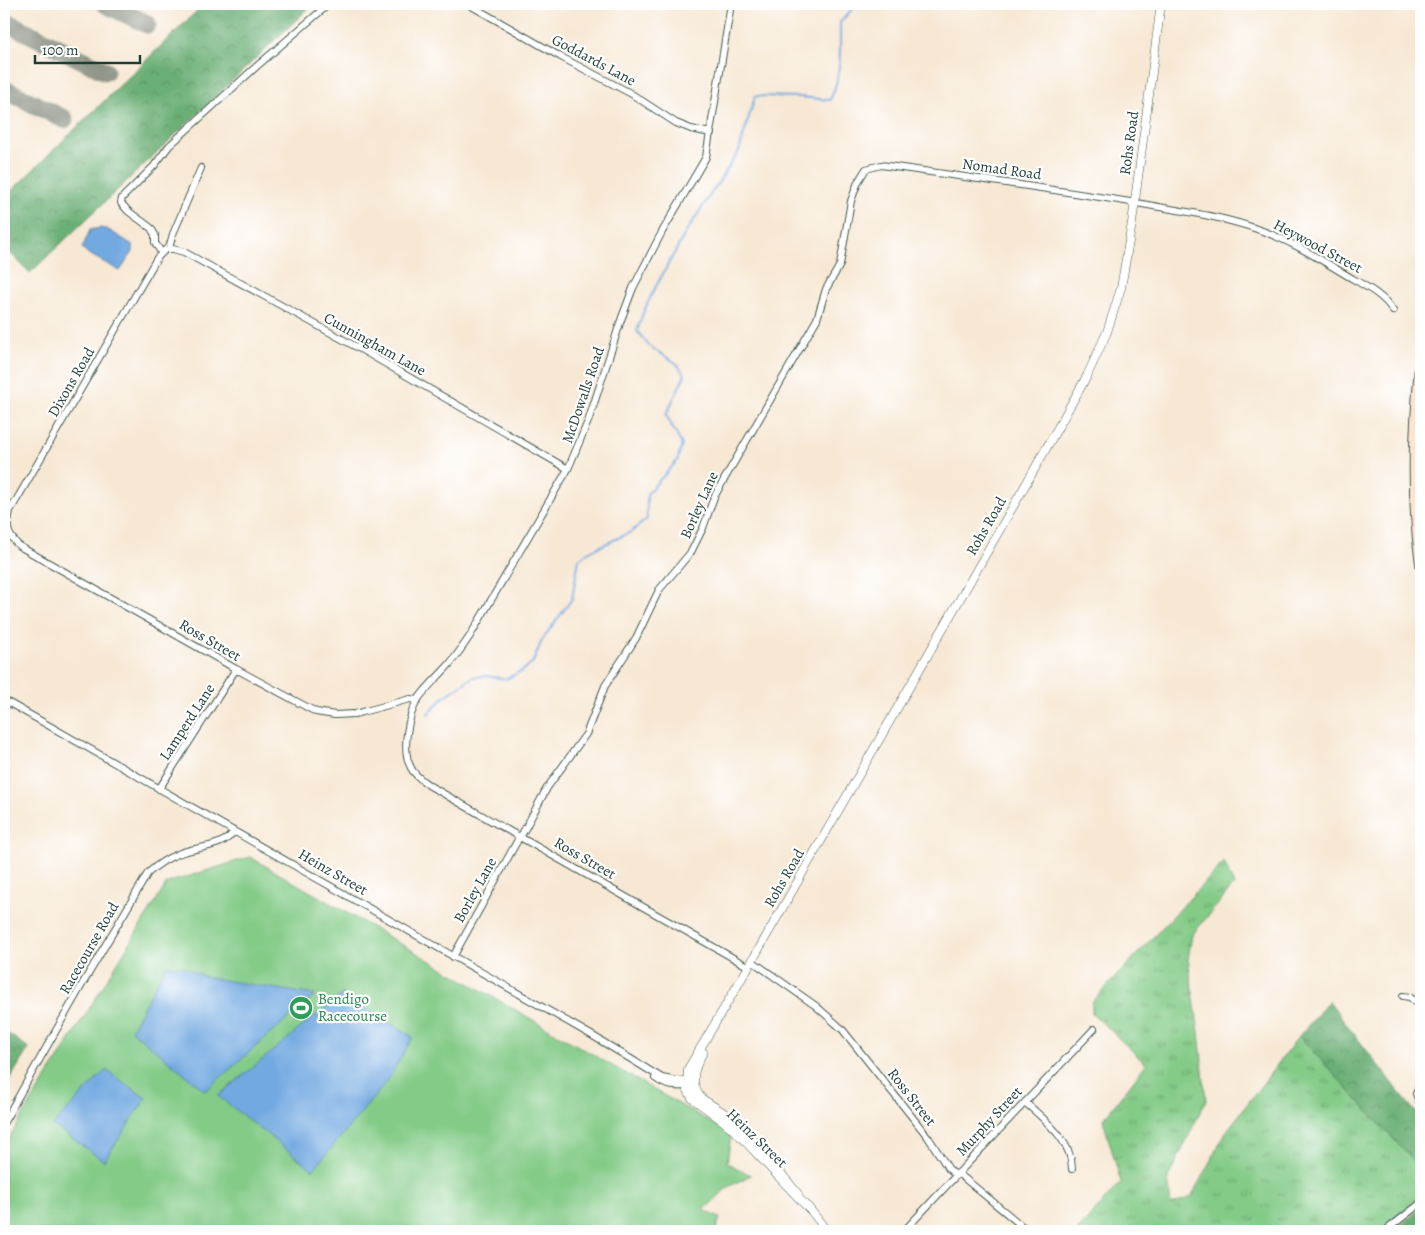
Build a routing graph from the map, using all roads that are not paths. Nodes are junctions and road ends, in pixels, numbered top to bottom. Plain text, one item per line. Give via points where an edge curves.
1 (328, 4) edge
2 (468, 4) edge
3 (731, 4) edge
4 (1161, 4) edge
5 (711, 133) junction
6 (201, 168) dead end
7 (866, 169) joint
8 (1134, 203) junction
9 (165, 250) junction
10 (1393, 311) dead end
11 (1421, 351) edge
12 (568, 469) junction
13 (7, 532) joint
14 (1421, 567) edge
15 (236, 669) junction
16 (4, 700) edge
17 (418, 700) junction
18 (411, 768) joint
19 (159, 789) junction
20 (234, 831) junction
21 (520, 836) junction
22 (452, 957) junction
23 (751, 964) junction
24 (1403, 996) dead end
25 (1421, 1008) edge
26 (1094, 1029) dead end
27 (690, 1083) junction
28 (1421, 1083) edge
29 (1025, 1102) junction
30 (1421, 1106) edge
31 (4, 1122) edge
32 (1072, 1169) dead end
33 (957, 1174) junction
34 (1421, 1204) edge
35 (827, 1231) edge
36 (904, 1231) edge
37 (1028, 1231) edge
38 (1385, 1231) edge

1 - 9 street via 169,146 122,198 121,203 151,228 155,243
2 - 5 street, Goddards Lane via 630,93 676,123
3 - 5 street, McDowalls Road
4 - 8 street, Rohs Road
5 - 12 street, McDowalls Road via 702,165 633,288 589,419
6 - 9 street, Dixons Road
7 - 8 street, Nomad Road via 881,165
7 - 21 street, Borley Lane via 851,201 840,265 826,290 817,319 718,489 691,552 659,590 636,638 605,686 586,734 547,788
8 - 10 street, Heywood Street via 1236,222 1275,236 1363,285 1385,300
8 - 23 street, Rohs Road via 1120,288 1107,332 1087,376
9 - 12 street, Cunningham Lane via 184,252
9 - 13 street, Dixons Road via 10,511
11 - 14 main road via 1413,464
12 - 17 street, McDowalls Road via 470,636
13 - 15 street, Ross Street via 18,546
15 - 17 street, Ross Street via 307,708 326,714 355,714 410,699
15 - 19 street, Lamperd Lane
16 - 19 street, Heinz Street
17 - 18 street, McDowalls Road via 407,731 407,755
18 - 21 street, Ross Street via 430,786
19 - 20 street, Heinz Street
20 - 22 street, Heinz Street
20 - 31 street, Racecourse Road via 224,841 179,853 148,873
21 - 22 street, Borley Lane
21 - 23 street, Ross Street
22 - 27 street, Heinz Street via 662,1078
23 - 27 street, Rohs Road via 690,1064
23 - 33 street, Ross Street via 816,1006 842,1030 928,1137 948,1168
24 - 25 street via 1410,997
26 - 29 street, Murphy Street
27 - 35 street, Heinz Street via 688,1093 697,1103 764,1156 790,1191
28 - 30 street via 1416,1094
29 - 32 street via 1061,1137 1071,1158
29 - 33 street, Murphy Street
33 - 36 street, Murphy Street
33 - 37 street, Ross Street
34 - 38 street

